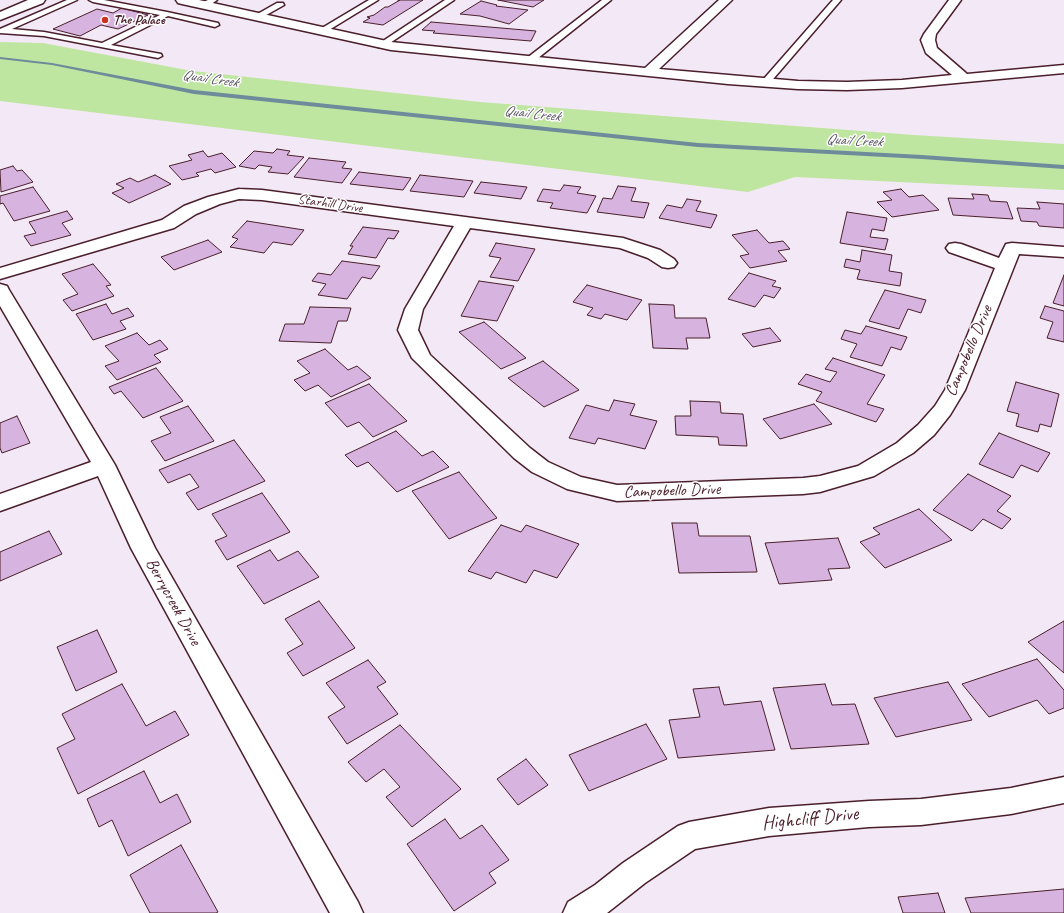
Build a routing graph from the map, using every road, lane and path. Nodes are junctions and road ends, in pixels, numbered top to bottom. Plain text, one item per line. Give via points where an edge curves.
1 (39, 0) edge
2 (73, 0) edge
3 (77, 0) edge
4 (93, 0) edge
5 (182, 0) edge
6 (374, 0) edge
7 (450, 0) edge
8 (607, 0) edge
9 (726, 0) edge
10 (837, 0) edge
11 (955, 0) edge
12 (209, 2) edge
13 (280, 4) dead end
14 (70, 9) dead end
15 (167, 14) junction
16 (57, 15) dead end
17 (0, 16) edge
18 (258, 16) junction
19 (215, 26) dead end
20 (2, 31) junction
21 (321, 31) junction
22 (104, 45) junction
23 (381, 45) junction
24 (158, 56) dead end
25 (530, 60) junction
26 (1064, 69) edge
27 (648, 72) junction
28 (965, 79) junction
29 (764, 83) junction
30 (465, 222) junction
31 (955, 248) dead end
32 (1064, 252) edge
33 (668, 263) dead end
34 (1005, 266) junction
35 (0, 274) edge
36 (0, 290) edge
37 (104, 465) junction
38 (0, 503) edge
39 (1064, 790) edge
40 (348, 913) edge
41 (579, 913) edge

1 - 17 street
2 - 20 lane
3 - 14 lane
4 - 15 lane
5 - 12 street
6 - 21 lane
7 - 23 lane
8 - 25 lane
9 - 27 street
10 - 29 lane
11 - 28 street via 928,40 931,50
12 - 18 street
13 - 18 lane
15 - 19 lane
15 - 22 lane
16 - 20 lane
18 - 21 street
20 - 22 lane via 44,34
21 - 23 street
22 - 24 lane
23 - 25 street
25 - 27 street
26 - 28 street
27 - 29 street
28 - 29 street via 847,86
30 - 33 street, Starhill Drive via 623,243 654,254
30 - 34 street, Campobello Drive via 414,309 408,330 422,358 540,468 575,484 617,493 802,486 820,484 866,471 905,448 926,430 943,410 955,390
30 - 35 street, Starhill Drive via 239,194 214,200 190,210 168,224
31 - 34 street
32 - 34 street, Campobello Drive via 1012,248
36 - 37 street, Berrycreek Drive
37 - 38 street
37 - 40 street, Berrycreek Drive via 144,548
39 - 41 street, Highcliff Drive via 1011,801 921,812 769,822 689,836

